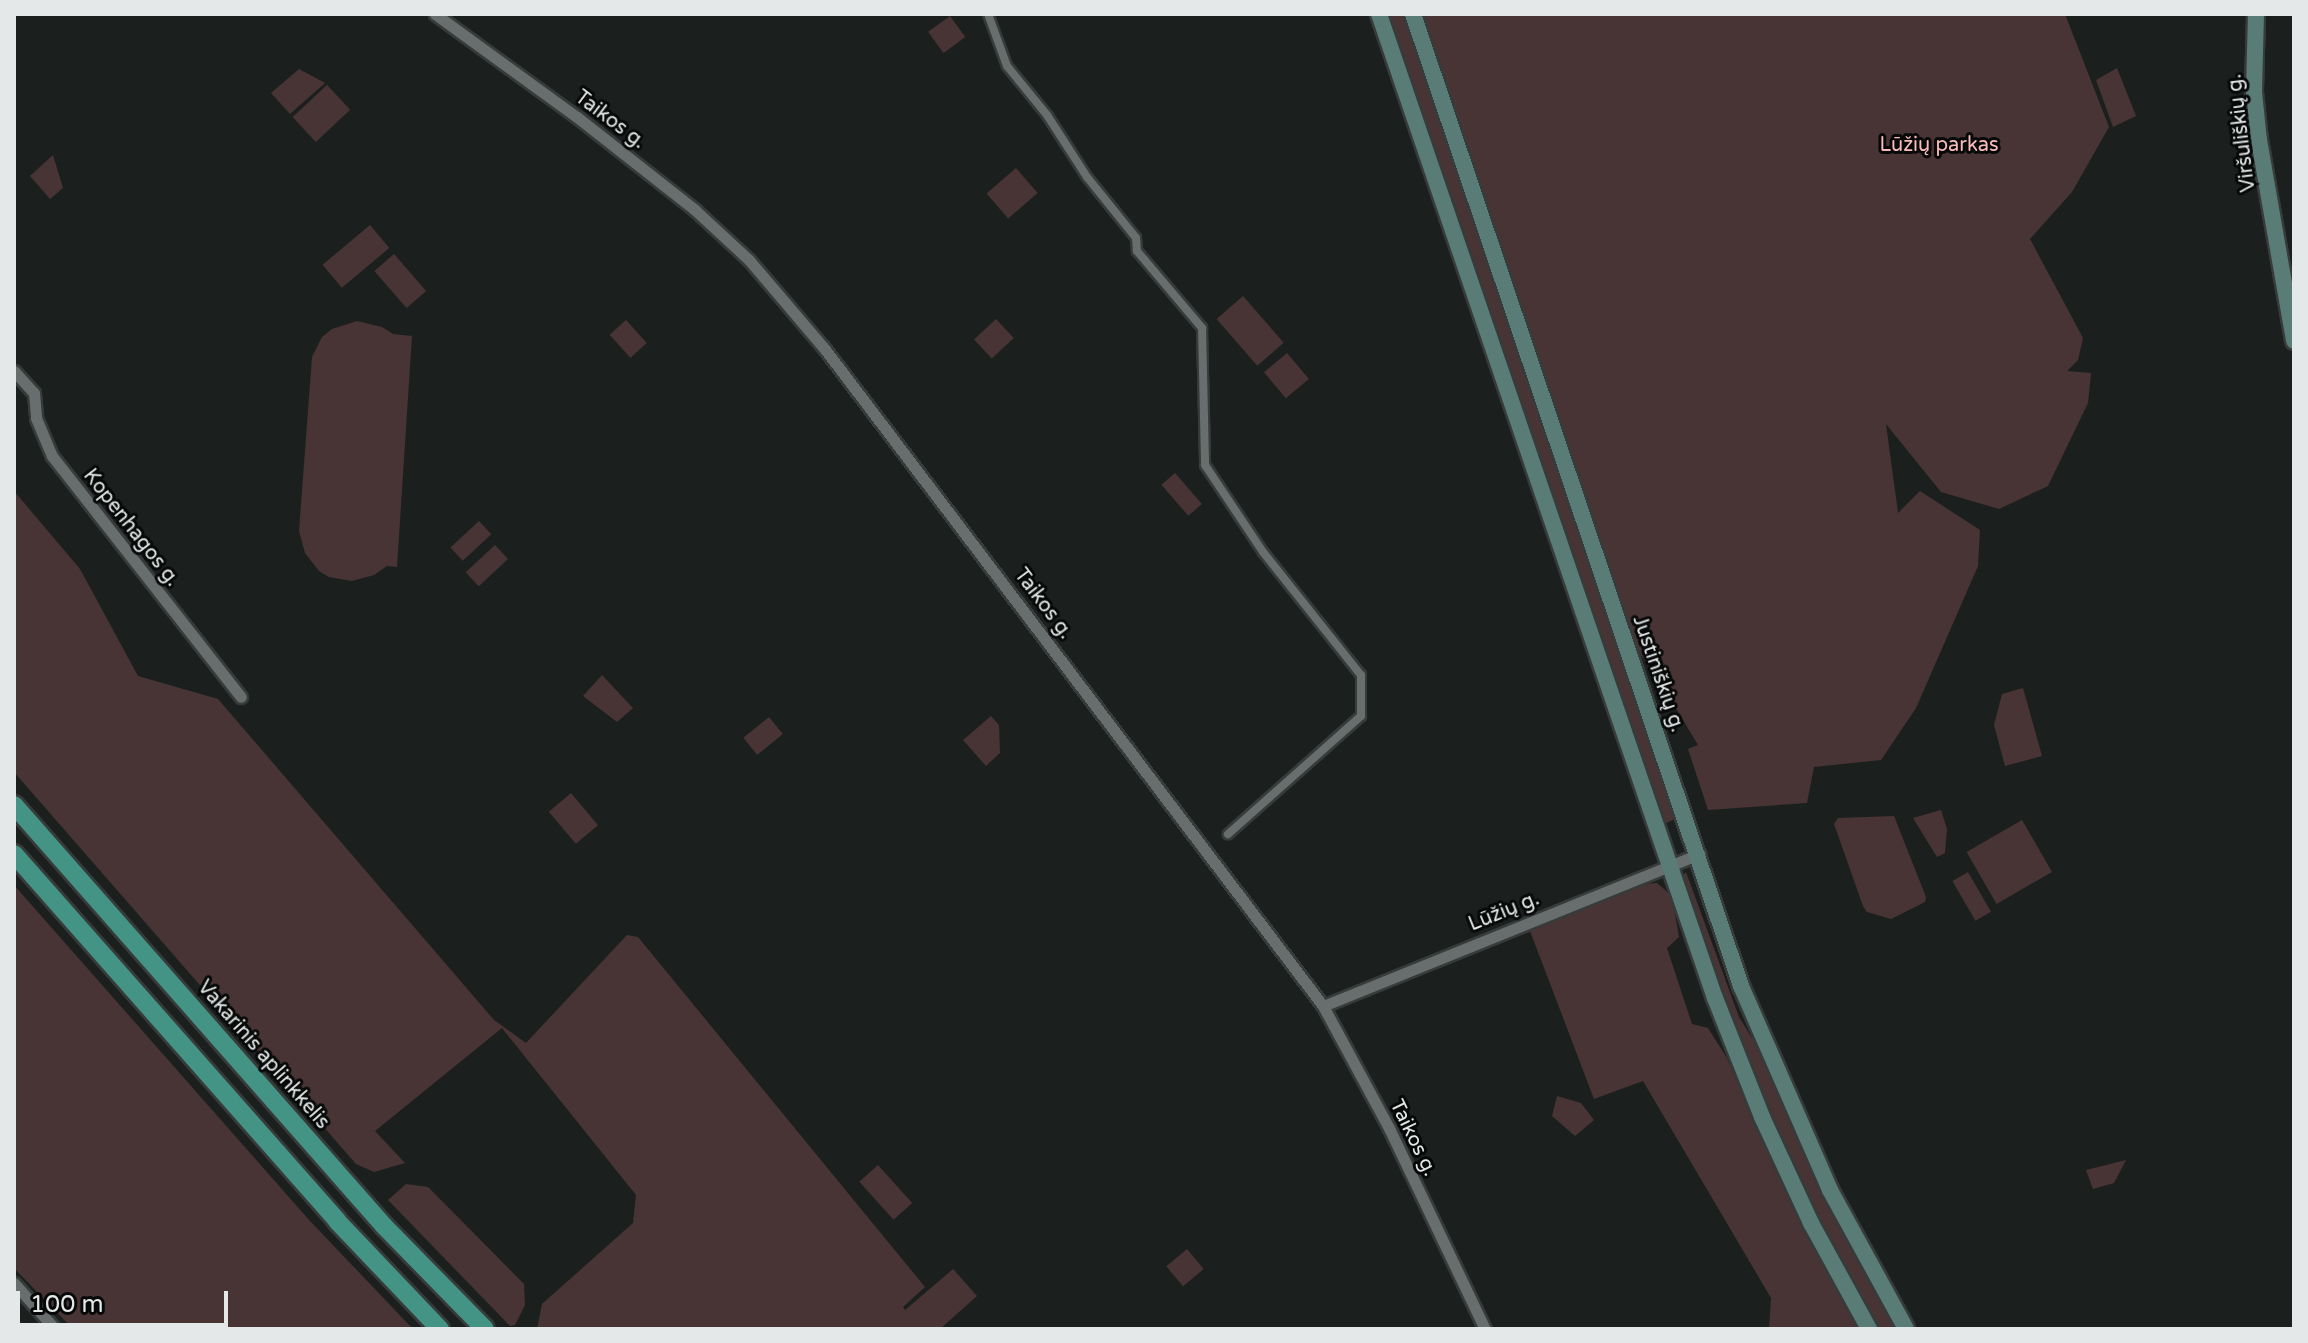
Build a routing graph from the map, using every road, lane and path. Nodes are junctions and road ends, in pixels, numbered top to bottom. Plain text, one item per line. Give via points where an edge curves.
1 (435, 14) edge
2 (988, 14) edge
3 (1379, 14) edge
4 (1413, 14) edge
5 (2256, 14) edge
6 (2294, 341) edge
7 (14, 371) edge
8 (241, 697) dead end
9 (14, 805) edge
10 (1228, 834) dead end
11 (14, 854) edge
12 (1699, 854) junction
13 (1669, 865) junction
14 (1323, 1006) junction
15 (14, 1283) edge
16 (55, 1329) edge
17 (440, 1329) edge
18 (485, 1329) edge
19 (1485, 1329) edge
20 (1869, 1329) edge
21 (1906, 1329) edge

1 - 14 street, Taikos g. via 639,164 769,282 942,500
2 - 10 street via 1007,66 1136,238 1137,251 1202,328 1205,465 1263,552 1361,675 1361,716
3 - 13 main road
4 - 12 main road, Justiniškių g.
5 - 6 main road, Viršuliškių g. via 2259,140
7 - 8 street, Kopenhagos g. via 34,393 52,456
9 - 18 highway, Vakarinis aplinkkelis via 384,1226
11 - 17 highway via 337,1221
12 - 13 street, Lūžių g.
12 - 21 main road, Justiniškių g. via 1741,986 1781,1081 1830,1190
13 - 14 street, Lūžių g.
13 - 20 main road via 1762,1117 1811,1223
14 - 19 street, Taikos g. via 1389,1128
15 - 16 street

